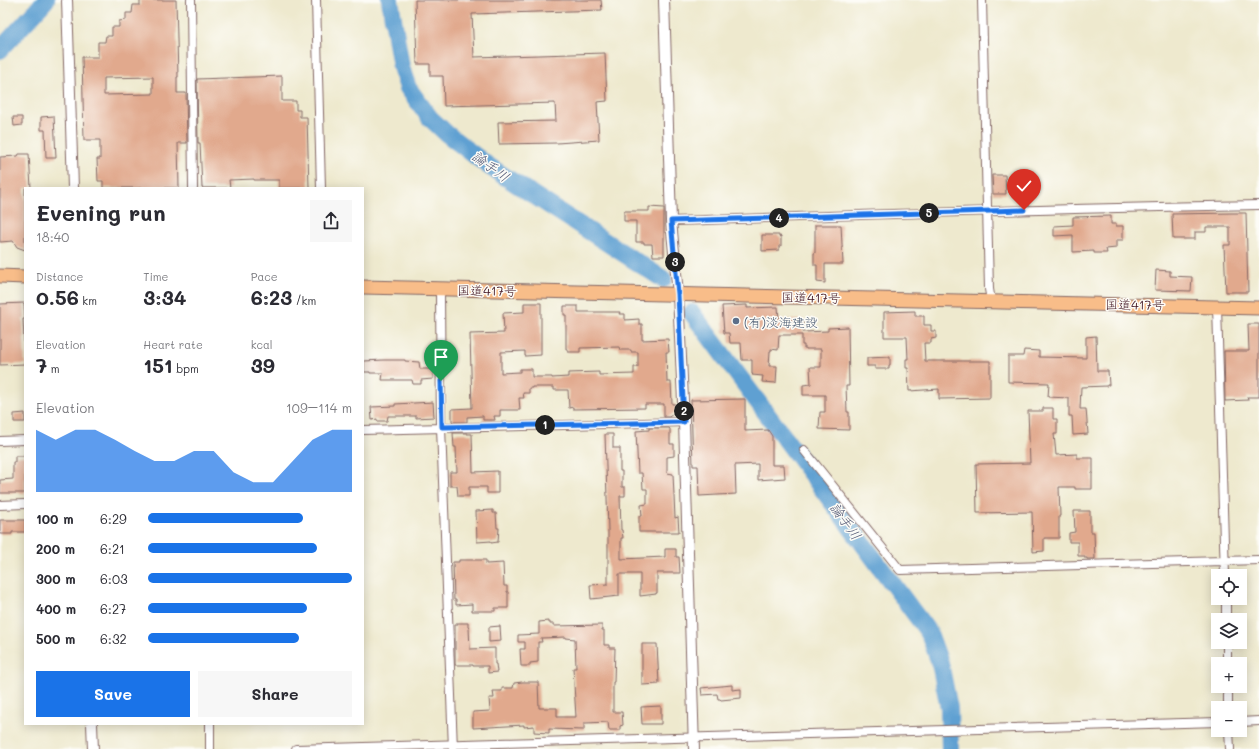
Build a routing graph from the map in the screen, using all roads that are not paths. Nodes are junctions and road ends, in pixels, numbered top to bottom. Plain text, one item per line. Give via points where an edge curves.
1 (66, 0) edge
2 (191, 0) edge
3 (316, 0) edge
4 (664, 0) edge
5 (982, 0) edge
6 (73, 187) edge
7 (193, 187) edge
8 (321, 187) edge
9 (1259, 205) edge
10 (987, 212) junction
11 (671, 221) junction
12 (0, 276) edge
13 (24, 277) edge
14 (364, 287) edge
15 (440, 289) junction
16 (678, 294) junction
17 (991, 301) junction
18 (1217, 306) junction
19 (1259, 308) edge
20 (684, 422) junction
21 (442, 427) junction
22 (364, 430) edge
23 (24, 440) edge
24 (0, 441) edge
25 (804, 450) dead end
26 (24, 504) edge
27 (0, 505) edge
28 (1259, 560) edge
29 (1224, 561) junction
30 (1225, 569) edge
31 (1259, 721) edge
32 (1211, 722) edge
33 (1247, 722) edge
34 (92, 725) edge
35 (210, 725) edge
36 (1229, 737) edge
37 (693, 738) junction
38 (452, 747) edge
39 (93, 749) edge
40 (210, 749) edge
41 (296, 749) edge
42 (694, 749) edge
43 (1230, 749) edge

1 - 6 street
2 - 7 street
3 - 8 street
4 - 11 street
5 - 10 street
9 - 10 street
10 - 11 street
10 - 17 street
11 - 16 street
12 - 13 highway
14 - 15 highway, 国道417号
15 - 16 highway, 国道417号
15 - 21 street
16 - 17 highway, 国道417号
16 - 20 street
17 - 18 highway, 国道417号
18 - 19 highway, 国道417号
18 - 29 street
20 - 21 street
20 - 37 street
21 - 22 street
21 - 38 street
23 - 24 street
25 - 29 street via 900,570
26 - 27 street
28 - 29 street
29 - 30 street
31 - 33 street
32 - 37 street
34 - 39 street
35 - 40 street
36 - 43 street
37 - 38 street
37 - 42 street
38 - 41 street

